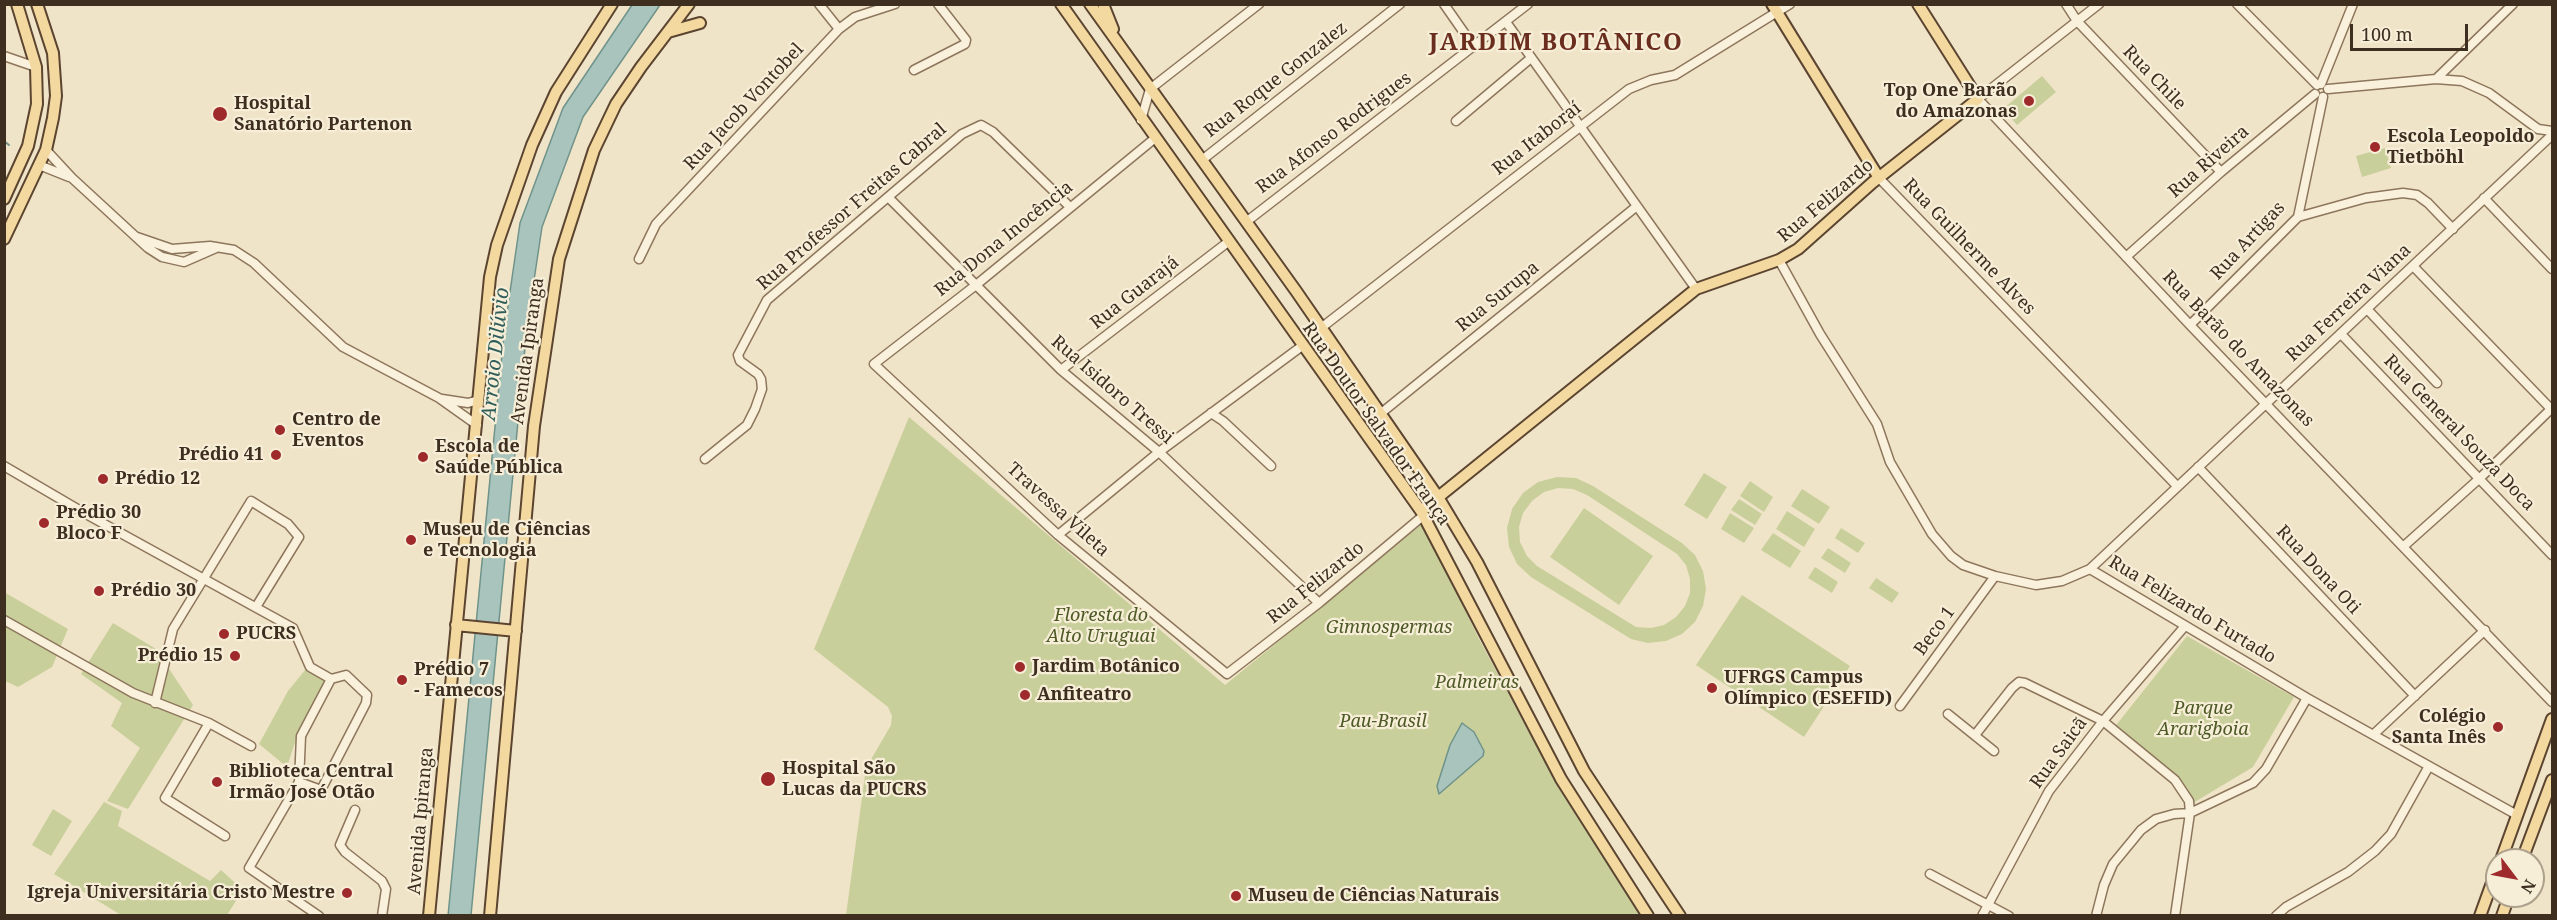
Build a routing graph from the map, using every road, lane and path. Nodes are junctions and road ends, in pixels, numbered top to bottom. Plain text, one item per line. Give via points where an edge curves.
1 (17, 4) edge
2 (38, 4) edge
3 (612, 4) edge
4 (689, 4) edge
5 (819, 4) edge
6 (895, 4) edge
7 (938, 4) edge
8 (1060, 4) edge
9 (1090, 4) edge
10 (1102, 4) edge
11 (1259, 4) edge
12 (1400, 4) edge
13 (1444, 4) edge
14 (1528, 4) edge
15 (1790, 4) edge
16 (1918, 4) edge
17 (2066, 4) edge
18 (2099, 4) edge
19 (2237, 4) edge
20 (2353, 4) edge
21 (2512, 4) edge
22 (1775, 8) edge
23 (2077, 21) junction
24 (1506, 22) junction
25 (700, 23) dead end
26 (839, 29) junction
27 (667, 32) junction
28 (1474, 47) junction
29 (4, 56) edge
30 (1531, 58) junction
31 (1133, 65) junction
32 (36, 67) junction
33 (914, 70) dead end
34 (2436, 79) junction
35 (1150, 89) junction
36 (2321, 90) junction
37 (1978, 99) junction
38 (1141, 120) junction
39 (1456, 121) dead end
40 (1581, 126) junction
41 (2553, 133) edge
42 (1154, 139) junction
43 (46, 150) junction
44 (1202, 160) junction
45 (39, 165) junction
46 (2221, 172) junction
47 (72, 178) junction
48 (1879, 178) junction
49 (888, 197) junction
50 (2484, 198) junction
51 (4, 199) edge
52 (1637, 206) junction
53 (1070, 207) junction
54 (2298, 217) junction
55 (1246, 222) junction
56 (2453, 229) junction
57 (137, 237) junction
58 (4, 239) edge
59 (1228, 242) junction
60 (219, 246) junction
61 (2126, 257) junction
62 (639, 259) dead end
63 (1779, 260) junction
64 (2413, 266) junction
65 (2553, 269) edge
66 (976, 285) junction
67 (1696, 289) junction
68 (2367, 309) junction
69 (2190, 325) junction
70 (1321, 328) junction
71 (2341, 334) junction
72 (1302, 346) junction
73 (874, 364) joint
74 (1061, 370) junction
75 (2437, 383) dead end
76 (439, 398) junction
77 (479, 400) junction
78 (2266, 402) junction
79 (2552, 409) edge
80 (1211, 414) junction
81 (1380, 414) junction
82 (477, 425) junction
83 (1158, 452) junction
84 (705, 459) dead end
85 (4, 466) edge
86 (1271, 466) dead end
87 (2198, 467) junction
88 (2480, 478) junction
89 (2176, 486) junction
90 (1438, 497) junction
91 (1422, 513) junction
92 (1058, 535) junction
93 (2404, 546) junction
94 (2553, 555) edge
95 (2090, 569) junction
96 (1995, 576) junction
97 (203, 579) junction
98 (1318, 603) junction
99 (256, 607) junction
100 (5, 622) edge
101 (462, 625) junction
102 (2186, 626) junction
103 (2485, 630) junction
104 (516, 631) junction
105 (1227, 674) joint
106 (331, 679) junction
107 (2415, 696) junction
108 (2307, 698) junction
109 (155, 702) junction
110 (2553, 702) edge
111 (1900, 706) dead end
112 (1948, 714) dead end
113 (2553, 719) edge
114 (2103, 721) junction
115 (209, 723) junction
116 (2374, 734) junction
117 (1975, 735) junction
118 (251, 746) dead end
119 (1994, 751) dead end
120 (2429, 766) junction
121 (2553, 780) edge
122 (299, 782) junction
123 (355, 810) dead end
124 (2190, 813) junction
125 (2517, 816) junction
126 (225, 836) dead end
127 (2505, 848) edge
128 (2527, 848) edge
129 (1930, 874) dead end
130 (1989, 907) junction
131 (320, 915) edge
132 (382, 915) edge
133 (429, 915) edge
134 (490, 915) edge
135 (1648, 915) edge
136 (1680, 915) edge
137 (1982, 915) edge
138 (2009, 915) edge
139 (2096, 915) edge
140 (2175, 915) edge
141 (2276, 915) edge

1 - 32 main road
2 - 43 main road via 53,53 56,96
3 - 77 main road, Avenida Ipiranga via 556,92 532,145 497,245 490,277
4 - 27 main road, Avenida Ipiranga
5 - 26 street
6 - 26 street, Rua Jacob Vontobel via 855,17
7 - 33 street via 966,44
8 - 38 main road, Rua Doutor Salvador França
9 - 31 main road, Rua Doutor Salvador França
10 - 31 main road, Rua Doutor Salvador França
11 - 35 street
12 - 44 street, Rua Roque Gonzalez
13 - 28 street
14 - 24 street, Rua Afonso Rodrigues
15 - 22 street, Rua Itaboraí
16 - 37 main road, Rua Barão do Amazonas
17 - 23 street, Rua Chile
18 - 23 street, Rua Felizardo
19 - 36 street
20 - 36 street, Rua Artigas
21 - 34 street
22 - 40 street, Rua Itaboraí via 1674,75 1629,89
22 - 48 main road, Rua Guilherme Alves
23 - 37 street, Rua Felizardo
23 - 46 street, Rua Chile
24 - 28 street, Rua Afonso Rodrigues
24 - 30 street
25 - 27 main road
26 - 62 street, Rua Jacob Vontobel via 656,224
27 - 104 main road, Avenida Ipiranga via 616,104 594,150 559,259 534,426
28 - 55 street, Rua Afonso Rodrigues
29 - 32 street
30 - 39 street
30 - 40 street
31 - 35 main road, Rua Doutor Salvador França
32 - 51 main road via 34,126
34 - 36 street
34 - 41 street via 2462,81 2489,93 2538,129
35 - 38 street
35 - 44 main road, Rua Doutor Salvador França
36 - 46 street, Rua Riveira
36 - 54 street, Rua Artigas
37 - 48 main road, Rua Felizardo
37 - 61 street, Rua Barão do Amazonas
38 - 42 main road, Rua Doutor Salvador França
40 - 52 street
40 - 70 street, Rua Itaboraí
41 - 50 street, Rua Ferreira Viana
42 - 53 street, Rua Dona Inocência
42 - 59 main road, Rua Doutor Salvador França
43 - 45 main road
43 - 47 street
44 - 55 main road, Rua Doutor Salvador França
45 - 47 street
45 - 58 main road
46 - 61 street, Rua Riveira
47 - 57 street
48 - 63 main road, Rua Felizardo via 1810,239
48 - 89 street, Rua Guilherme Alves
49 - 53 street, Rua Professor Freitas Cabral via 962,134 981,125
49 - 66 street, Rua Isidoro Tressi
49 - 84 street, Rua Professor Freitas Cabral via 767,300 738,355 758,374 762,389 747,425
50 - 56 street, Rua Ferreira Viana
50 - 65 street
52 - 67 street
52 - 81 street, Rua Surupa
53 - 66 street, Rua Dona Inocência
54 - 56 street via 2366,198 2403,193 2417,195
54 - 69 street, Rua Artigas
55 - 70 main road, Rua Doutor Salvador França
56 - 64 street, Rua Ferreira Viana
57 - 60 street via 172,249
57 - 60 street via 148,248 174,261 184,262
59 - 72 main road, Rua Doutor Salvador França
59 - 74 street, Rua Guarajá
60 - 76 street via 254,262 342,347
61 - 69 street, Rua Barão do Amazonas
63 - 67 main road, Rua Felizardo
63 - 96 street, Rua Felizardo Furtado via 1877,424 1890,462 1932,534 1963,565
64 - 68 street, Rua Ferreira Viana
64 - 79 street
66 - 73 street, Rua Dona Inocência
66 - 74 street, Rua Isidoro Tressi
67 - 90 main road, Rua Felizardo
68 - 71 street, Rua Ferreira Viana
68 - 75 street
69 - 78 street, Rua Barão do Amazonas
70 - 81 main road, Rua Doutor Salvador França
71 - 78 street, Rua Ferreira Viana
71 - 88 street, Rua General Souza Doca
72 - 80 street
72 - 91 main road, Rua Doutor Salvador França
73 - 92 street, Travessa Vileta
74 - 83 street, Rua Isidoro Tressi
76 - 77 street via 468,403
76 - 82 street
77 - 82 main road, Avenida Ipiranga
78 - 87 street, Rua Ferreira Viana
78 - 93 street, Rua Barão do Amazonas
79 - 88 street
80 - 83 street
80 - 86 street
81 - 90 main road, Rua Doutor Salvador França
82 - 101 main road, Avenida Ipiranga
83 - 92 street
83 - 98 street, Rua Isidoro Tressi
85 - 97 street
87 - 89 street, Rua Ferreira Viana
87 - 107 street, Rua Dona Oti
88 - 93 street
88 - 94 street, Rua General Souza Doca
89 - 95 street, Rua Ferreira Viana
90 - 91 main road, Rua Felizardo
90 - 136 main road, Rua Doutor Salvador França via 1477,562 1584,771
91 - 98 street, Rua Felizardo
91 - 135 main road, Rua Doutor Salvador França via 1561,779
92 - 105 street, Travessa Vileta
93 - 103 street, Rua Barão do Amazonas
95 - 96 street, Rua Felizardo Furtado via 2062,581 2036,585
95 - 102 street, Rua Felizardo Furtado
96 - 111 street, Beco 1
97 - 99 street
97 - 99 street via 251,501 288,524 299,537
97 - 109 street via 173,629
98 - 105 street, Rua Felizardo
99 - 106 street via 293,628 310,667
100 - 109 street
101 - 104 main road
101 - 133 main road, Avenida Ipiranga
102 - 108 street, Rua Felizardo Furtado
102 - 114 street, Rua Saicã
103 - 107 street
103 - 110 street, Rua Barão do Amazonas
104 - 134 main road, Avenida Ipiranga
106 - 122 street via 301,736
106 - 122 street via 346,675 367,695 366,703 321,790
107 - 116 street
108 - 116 street, Rua Felizardo Furtado
108 - 124 street via 2259,776 2237,792
109 - 115 street
112 - 117 street
113 - 125 main road
114 - 117 street via 2019,682
114 - 124 street via 2175,780 2189,801
114 - 130 street, Rua Saicã via 2049,791
115 - 118 street
115 - 126 street via 165,798
116 - 120 street, Rua Felizardo Furtado
117 - 119 street
120 - 125 street, Rua Felizardo Furtado
120 - 141 street via 2391,834 2375,851
121 - 128 main road
122 - 131 street via 249,867
123 - 132 street via 340,845 382,881 386,889
124 - 139 street via 2156,819 2141,830 2114,864
124 - 140 street
125 - 127 main road
129 - 130 street
130 - 137 street, Rua Saicã
130 - 138 street

